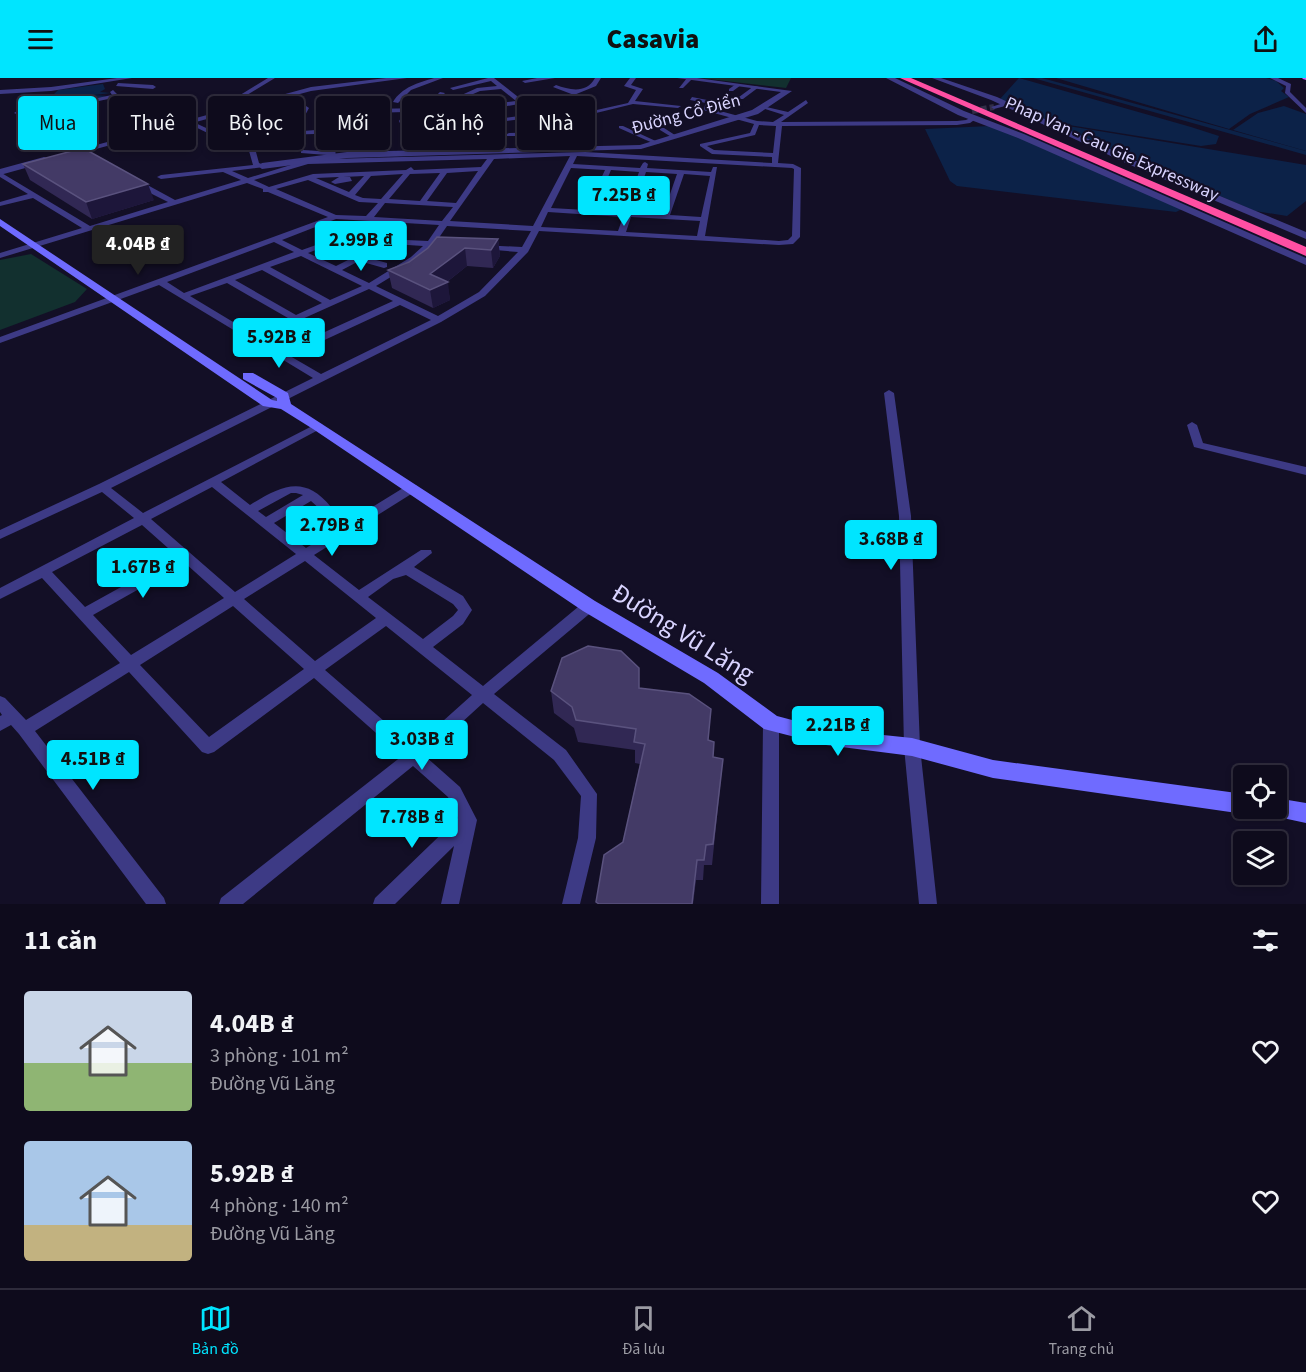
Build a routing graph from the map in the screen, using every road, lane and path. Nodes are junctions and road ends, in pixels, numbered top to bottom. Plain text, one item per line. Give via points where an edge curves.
1 (129, 78) edge
2 (272, 78) edge
3 (404, 78) edge
4 (440, 78) edge
5 (491, 78) edge
6 (552, 78) edge
7 (598, 78) edge
8 (633, 78) edge
9 (680, 78) edge
10 (889, 78) edge
11 (904, 78) edge
12 (916, 78) edge
13 (935, 78) edge
14 (1274, 78) edge
15 (67, 79) edge
16 (386, 79) edge
17 (689, 79) edge
18 (91, 80) edge
19 (525, 81) dead end
20 (110, 83) junction
21 (580, 85) dead end
22 (738, 85) junction
23 (150, 87) dead end
24 (501, 87) junction
25 (556, 87) dead end
26 (590, 87) junction
27 (681, 87) dead end
28 (756, 87) junction
29 (58, 88) junction
30 (453, 88) dead end
31 (731, 90) dead end
32 (0, 92) edge
33 (442, 93) dead end
34 (52, 96) edge
35 (116, 96) edge
36 (242, 96) edge
37 (286, 96) edge
38 (439, 96) edge
39 (464, 96) edge
40 (517, 99) edge
41 (692, 99) dead end
42 (741, 99) dead end
43 (396, 102) dead end
44 (635, 102) junction
45 (806, 102) dead end
46 (678, 106) dead end
47 (764, 108) junction
48 (645, 111) dead end
49 (1306, 111) edge
50 (595, 112) edge
51 (788, 114) junction
52 (973, 114) junction
53 (740, 118) junction
54 (756, 123) junction
55 (776, 125) junction
56 (621, 127) dead end
57 (662, 129) dead end
58 (753, 134) junction
59 (761, 134) dead end
60 (509, 135) dead end
61 (517, 135) edge
62 (770, 135) dead end
63 (778, 135) junction
64 (675, 137) junction
65 (740, 137) junction
66 (109, 143) edge
67 (657, 143) junction
68 (255, 150) edge
69 (357, 150) edge
70 (491, 150) edge
71 (558, 150) joint
72 (303, 152) dead end
73 (443, 152) joint
74 (633, 152) junction
75 (712, 152) junction
76 (736, 153) junction
77 (477, 154) junction
78 (492, 154) junction
79 (575, 154) junction
80 (354, 157) junction
81 (647, 157) junction
82 (328, 158) junction
83 (419, 159) junction
84 (775, 159) junction
85 (712, 160) junction
86 (308, 161) junction
87 (261, 166) junction
88 (569, 166) junction
89 (609, 168) junction
90 (223, 170) junction
91 (483, 170) junction
92 (642, 170) junction
93 (409, 172) junction
94 (444, 172) junction
95 (681, 172) junction
96 (0, 173) edge
97 (370, 173) junction
98 (714, 174) junction
99 (309, 176) junction
100 (161, 177) dead end
101 (126, 178) edge
102 (343, 179) junction
103 (245, 180) junction
104 (362, 183) junction
105 (327, 186) junction
106 (266, 190) junction
107 (34, 195) junction
108 (350, 196) junction
109 (384, 201) junction
110 (173, 202) junction
111 (422, 203) junction
112 (0, 204) edge
113 (459, 205) junction
114 (547, 210) junction
115 (0, 212) edge
116 (589, 212) junction
117 (628, 214) junction
118 (666, 216) junction
119 (335, 217) junction
120 (355, 218) junction
121 (368, 219) junction
122 (703, 219) junction
123 (0, 222) edge
124 (445, 224) junction
125 (349, 226) dead end
126 (89, 229) junction
127 (536, 229) junction
128 (621, 234) junction
129 (1306, 236) edge
130 (701, 238) junction
131 (274, 239) junction
132 (39, 244) junction
133 (430, 244) junction
134 (1306, 244) edge
135 (459, 246) edge
136 (470, 247) edge
137 (302, 250) junction
138 (525, 250) junction
139 (1306, 252) edge
140 (0, 256) edge
141 (1306, 262) edge
142 (384, 265) dead end
143 (262, 266) junction
144 (336, 268) junction
145 (227, 279) junction
146 (160, 282) junction
147 (369, 285) junction
148 (119, 296) junction
149 (183, 296) junction
150 (401, 302) junction
151 (329, 303) junction
152 (295, 318) junction
153 (438, 320) junction
154 (0, 335) edge
155 (253, 337) junction
156 (0, 340) edge
157 (283, 355) junction
158 (320, 378) junction
159 (889, 393) dead end
160 (284, 401) junction
161 (268, 403) junction
162 (1192, 425) dead end
163 (318, 426) junction
164 (1306, 471) edge
165 (214, 483) junction
166 (103, 487) junction
167 (412, 488) junction
168 (311, 496) junction
169 (325, 507) dead end
170 (250, 511) junction
171 (143, 519) junction
172 (265, 523) junction
173 (0, 535) edge
174 (426, 553) dead end
175 (306, 555) junction
176 (186, 557) junction
177 (399, 571) junction
178 (44, 572) junction
179 (0, 594) edge
180 (359, 597) junction
181 (235, 600) junction
182 (590, 606) junction
183 (85, 613) junction
184 (386, 618) junction
185 (423, 647) junction
186 (130, 664) junction
187 (314, 670) junction
188 (483, 694) junction
189 (0, 702) edge
190 (13, 723) edge
191 (771, 723) junction
192 (912, 747) junction
193 (413, 757) junction
194 (1233, 802) edge
195 (1287, 810) edge
196 (1306, 813) edge
197 (468, 820) junction
198 (157, 904) edge
199 (228, 904) edge
200 (382, 904) edge
201 (450, 904) edge
202 (571, 904) edge
203 (770, 904) edge
204 (928, 904) edge

1 - 20 street
2 - 36 street
3 - 16 street
4 - 43 street via 405,91
5 - 24 street
5 - 30 street
6 - 19 street
7 - 26 street
8 - 44 street via 627,86 640,90
9 - 17 street, Đường Cổ Điển
10 - 52 street via 961,113
11 - 139 highway, Phap Van - Cau Gie Expressway
12 - 134 highway, Phap Van - Cau Gie Expressway
13 - 129 street via 1007,104
14 - 49 street via 1289,85 1287,92
15 - 18 street
16 - 37 street via 321,87
17 - 22 street, Đường Cổ Điển
17 - 27 street
18 - 20 street
18 - 29 street
20 - 23 street
20 - 35 street
21 - 26 street
22 - 28 street, Đường Cổ Điển
22 - 31 street
24 - 39 street via 479,89
24 - 40 street
25 - 26 street via 574,93
28 - 42 street
28 - 47 street, Đường Cổ Điển via 788,91
29 - 32 street
29 - 34 street
33 - 38 street
41 - 53 street via 710,102 705,109
44 - 46 street
44 - 48 street
44 - 50 street
45 - 51 street
47 - 51 street
47 - 53 street, Đường Cổ Điển
51 - 55 street
52 - 55 street via 968,122 957,123
52 - 141 street
53 - 54 street
53 - 64 street, Đường Cổ Điển
54 - 55 street
54 - 58 street
55 - 63 street
56 - 67 street
57 - 64 street
58 - 59 street
58 - 65 street
60 - 61 street
62 - 63 street
63 - 84 street
64 - 67 street, Đường Cổ Điển
65 - 75 street via 702,145
65 - 76 street
66 - 96 street
67 - 74 street, Đường Cổ Điển
68 - 87 street via 252,151 256,164
69 - 80 street
70 - 78 street
71 - 74 street, Đường Cổ Điển
71 - 78 street, Đường Cổ Điển
72 - 82 street via 333,153
73 - 77 street, Đường Cổ Điển
73 - 80 street, Đường Cổ Điển
74 - 79 street
74 - 81 street
75 - 76 street
75 - 85 street
76 - 84 street
77 - 78 street, Đường Cổ Điển
77 - 83 street
78 - 79 street
78 - 91 street
79 - 88 street
80 - 82 street, Đường Cổ Điển
80 - 83 street
80 - 86 street
80 - 102 street
81 - 85 street
81 - 92 street
82 - 86 street, Đường Cổ Điển
83 - 93 street
84 - 85 street
84 - 130 street via 798,168 796,237 779,243
85 - 98 street
86 - 87 street, Đường Cổ Điển
86 - 99 street
86 - 103 street
87 - 90 street
88 - 89 street
88 - 114 street
89 - 92 street
89 - 116 street
90 - 100 street
90 - 103 street
91 - 94 street
91 - 113 street
92 - 95 street
92 - 117 street
93 - 94 street
93 - 97 street
93 - 109 street
94 - 111 street
95 - 98 street
95 - 118 street
96 - 107 street
97 - 102 street
97 - 104 street
98 - 122 street
99 - 102 street
99 - 105 street
99 - 106 street
101 - 110 street
102 - 104 street
102 - 105 street
103 - 106 street
103 - 110 street
104 - 108 street
105 - 108 street
106 - 119 street
107 - 112 street
107 - 126 street
108 - 109 street
109 - 111 street
109 - 121 street
110 - 126 street
111 - 113 street
113 - 124 street
114 - 116 street
114 - 127 street
115 - 132 main road, Đường Vũ Lăng
116 - 117 street
117 - 118 street
117 - 128 street
118 - 122 street
119 - 120 street
119 - 131 street
120 - 121 street
120 - 125 street
121 - 124 street
122 - 130 street
123 - 132 main road, Đường Vũ Lăng
124 - 127 street
124 - 133 street
126 - 132 street
127 - 128 street
127 - 138 street
128 - 130 street
131 - 137 street
131 - 146 street
132 - 140 street
132 - 148 main road, Đường Vũ Lăng
133 - 135 street
133 - 137 street via 340,237
133 - 147 street via 398,271
136 - 138 street
137 - 143 street
137 - 144 street
138 - 153 street via 482,294
142 - 144 street via 360,258
143 - 145 street
143 - 151 street
144 - 147 street
145 - 149 street
145 - 152 street
146 - 148 street
146 - 149 street
147 - 150 street
147 - 151 street
148 - 154 street via 92,301
148 - 156 street
148 - 160 main road, Đường Vũ Lăng
148 - 161 main road, Đường Vũ Lăng
149 - 155 street
150 - 153 street
150 - 157 street
151 - 152 street
152 - 155 street
153 - 158 street
155 - 157 street
157 - 158 street
158 - 160 street
159 - 192 street via 906,516
160 - 161 main road, Đường Vũ Lăng
160 - 163 main road, Đường Vũ Lăng
161 - 166 street
162 - 164 street via 1198,445
163 - 165 street
163 - 167 main road, Đường Vũ Lăng
165 - 170 street
165 - 171 street
166 - 171 street
166 - 173 street
167 - 175 street
167 - 182 main road, Đường Vũ Lăng
168 - 169 street
168 - 170 street via 302,490 289,490
168 - 172 street
170 - 172 street
171 - 176 street
171 - 178 street
172 - 175 street
174 - 177 street
175 - 180 street
175 - 181 street
176 - 181 street
176 - 183 street
177 - 180 street
177 - 185 street via 408,570 458,600 465,610
178 - 179 street
178 - 183 street
180 - 184 street
181 - 186 street
181 - 187 street
182 - 188 street
182 - 191 main road, Đường Vũ Lăng via 711,678
183 - 186 street
184 - 185 street
184 - 187 street
185 - 188 street
186 - 187 street via 208,747
186 - 190 street
187 - 193 street
188 - 193 street
188 - 202 street via 560,755 589,794 587,838
189 - 190 street
190 - 198 street
191 - 192 main road, Đường Vũ Lăng via 826,737
191 - 203 street
192 - 194 main road, Đường Vũ Lăng via 993,769
192 - 204 street
193 - 197 street via 454,792
193 - 199 street
195 - 196 main road
197 - 200 street
197 - 201 street

